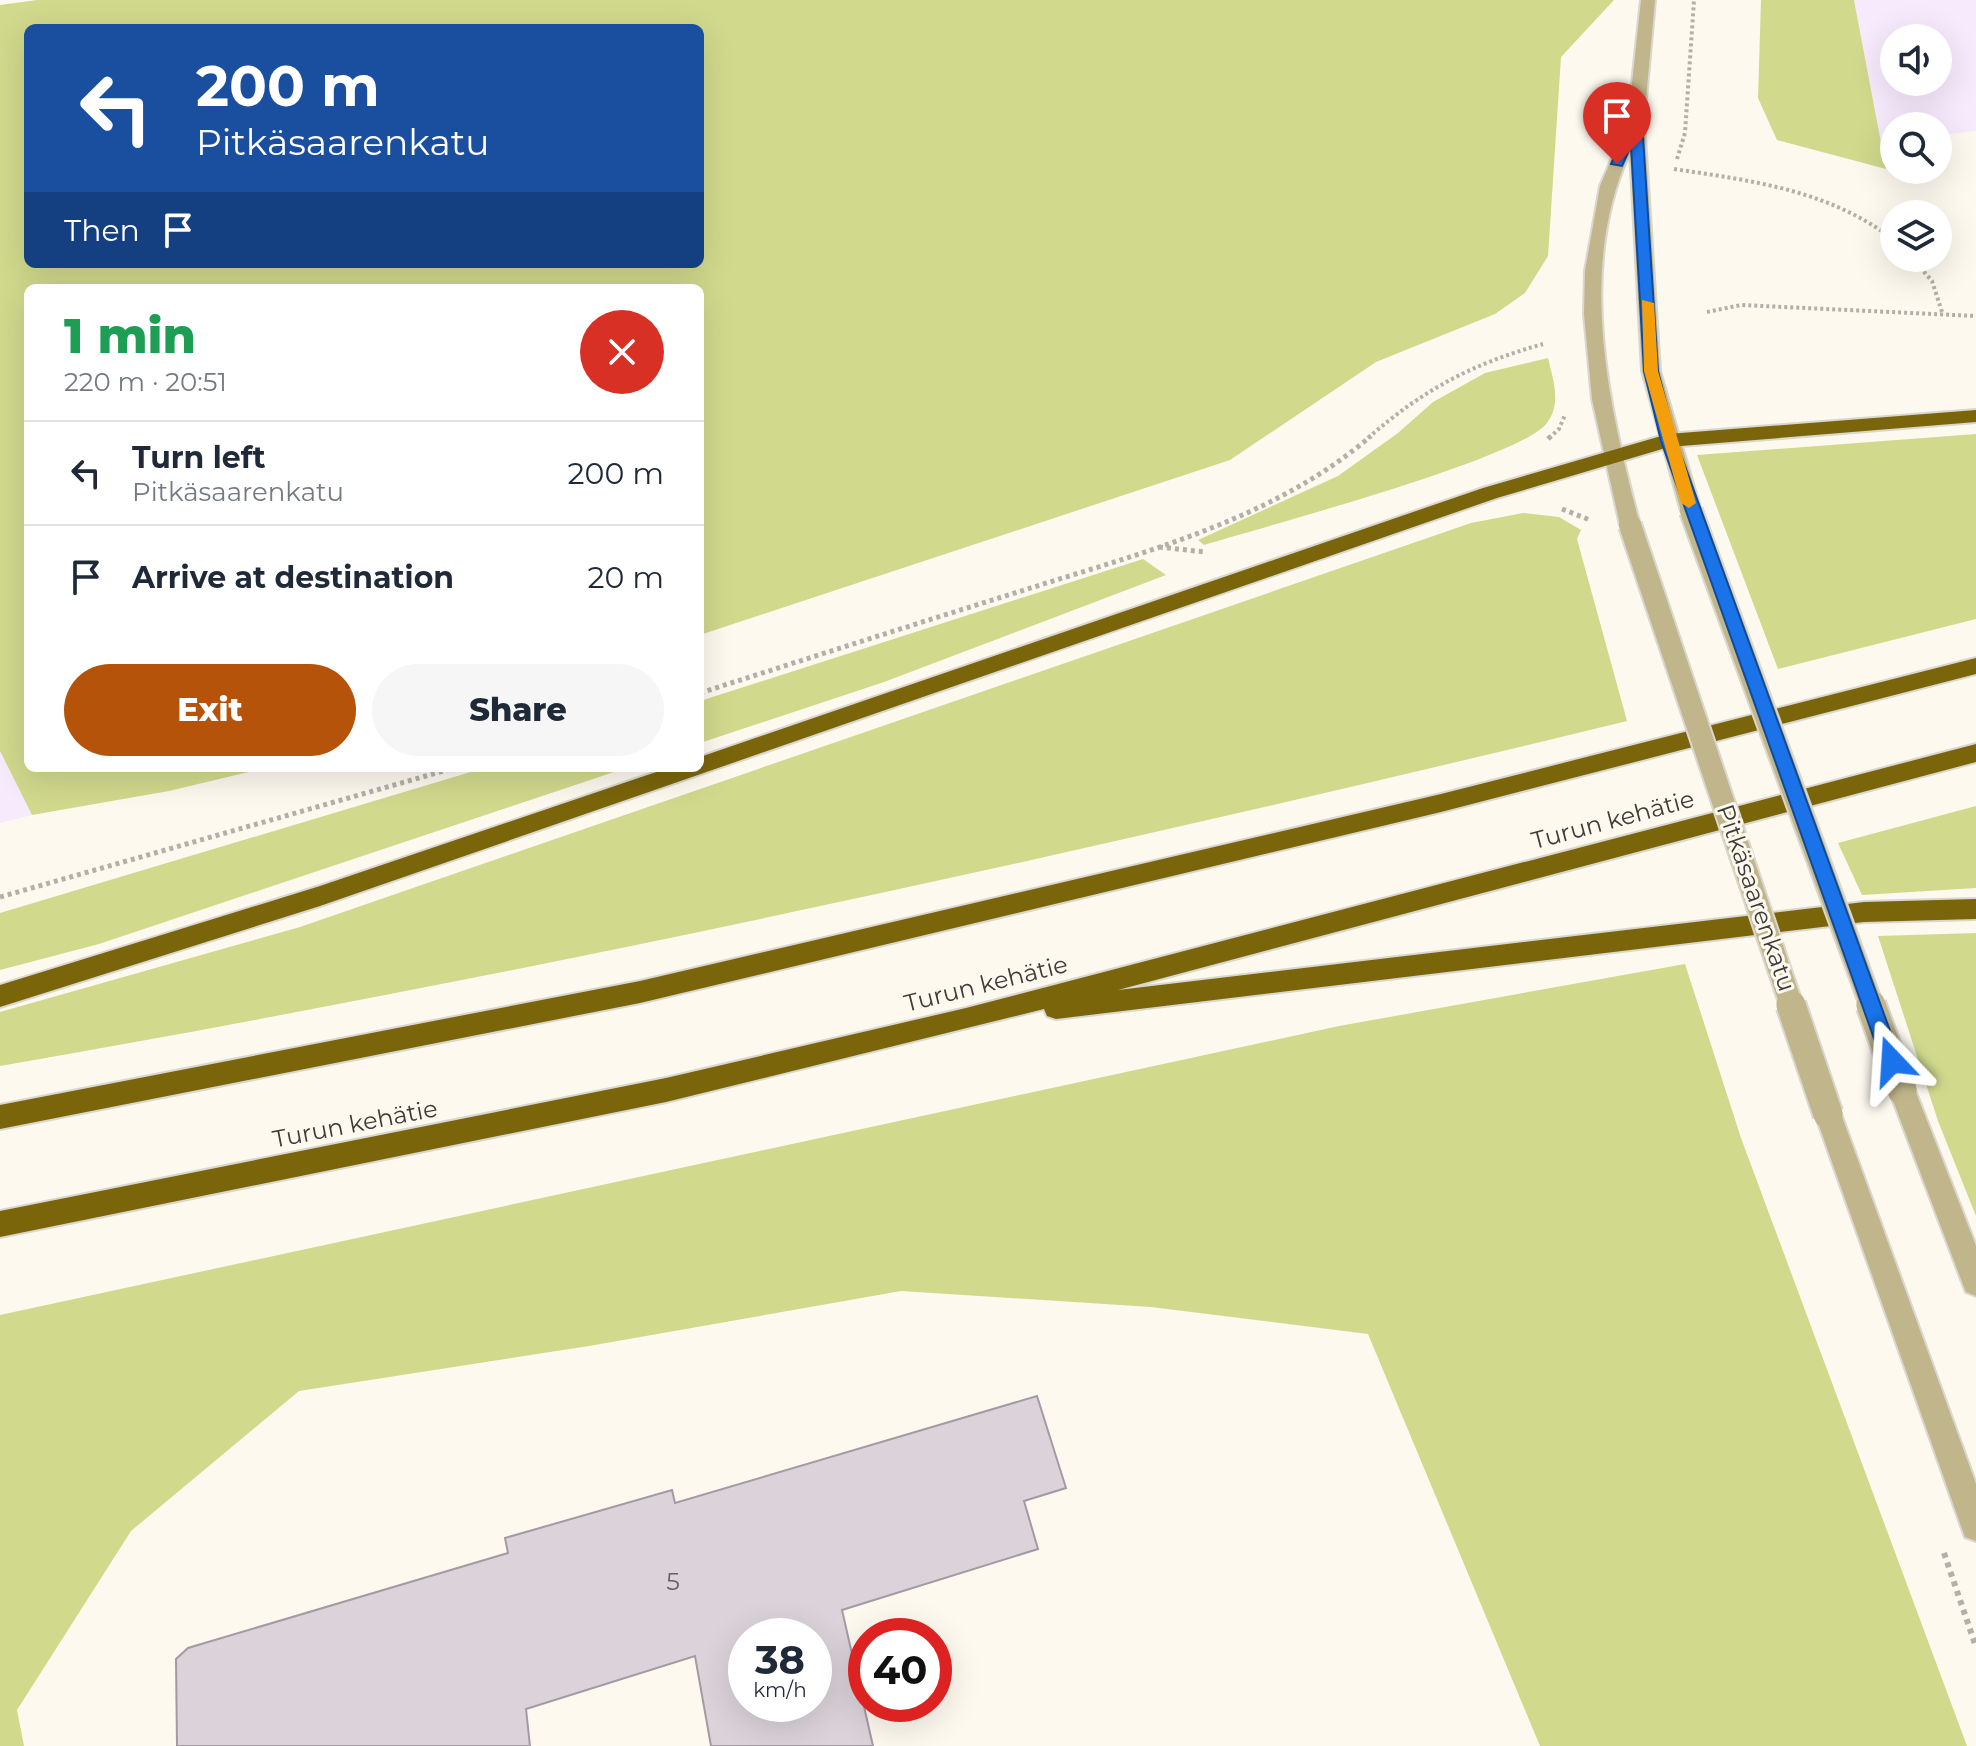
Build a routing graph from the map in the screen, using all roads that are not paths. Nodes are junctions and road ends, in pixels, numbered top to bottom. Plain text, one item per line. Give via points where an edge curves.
1 (1648, 0) edge
2 (1636, 121) junction
3 (1976, 416) edge
4 (1668, 441) junction
5 (1612, 457) junction
6 (1976, 666) edge
7 (1976, 753) edge
8 (704, 765) edge
9 (683, 772) edge
10 (1976, 909) edge
11 (0, 996) edge
12 (966, 1019) junction
13 (0, 1117) edge
14 (0, 1224) edge
15 (1976, 1282) edge
16 (1976, 1526) edge

1 - 2 street, Pitkäsaarenkatu
2 - 4 street, Pitkäsaarenkatu via 1651,371
2 - 5 street, Pitkäsaarenkatu via 1608,185 1593,275 1596,368
3 - 4 highway
4 - 5 highway
4 - 15 street, Pitkäsaarenkatu, bridge
5 - 8 highway via 1490,493
5 - 16 street, Pitkäsaarenkatu, bridge via 1630,525 1828,1114
6 - 13 highway via 1441,803 640,992
7 - 12 highway, Turun kehätie
9 - 11 highway via 320,896
10 - 12 highway via 1864,912
12 - 14 highway, Turun kehätie via 666,1090

